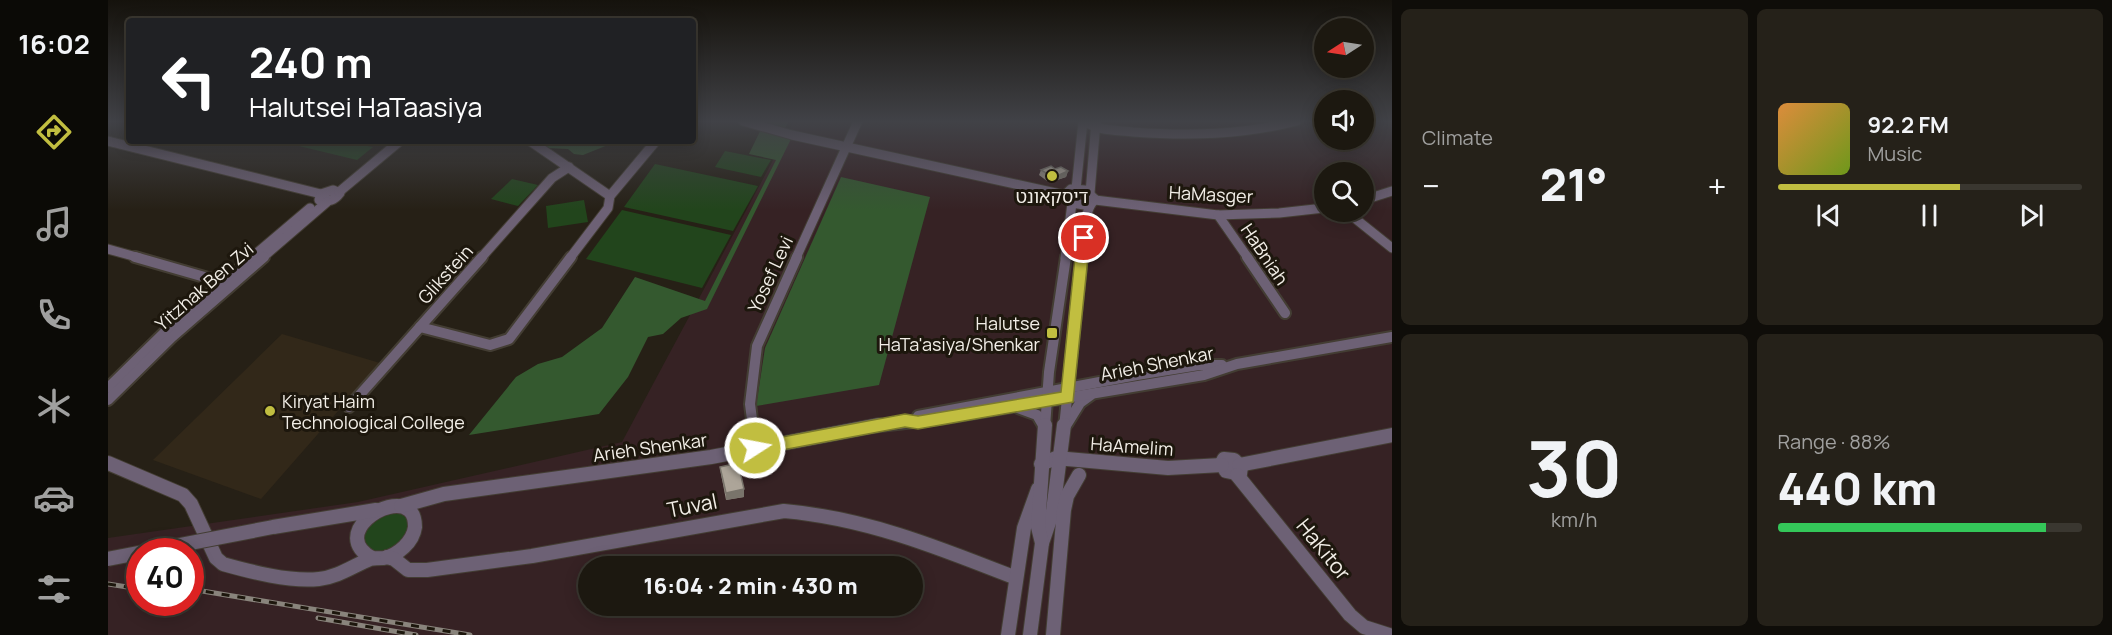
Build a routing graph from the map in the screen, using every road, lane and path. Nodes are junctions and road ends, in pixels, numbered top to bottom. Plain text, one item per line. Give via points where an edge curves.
1 (146, 151) edge
2 (379, 151) edge
3 (387, 151) edge
4 (544, 151) edge
5 (648, 151) edge
6 (845, 151) edge
7 (862, 151) edge
8 (1081, 151) edge
9 (1095, 151) edge
10 (569, 167) junction
11 (1076, 189) junction
12 (1392, 191) edge
13 (327, 196) junction
14 (610, 196) junction
15 (1374, 197) edge
16 (1068, 199) junction
17 (1092, 200) junction
18 (1314, 209) edge
19 (1218, 215) junction
20 (1360, 222) edge
21 (1392, 248) edge
22 (108, 249) edge
23 (222, 282) junction
24 (1285, 313) dead end
25 (420, 327) junction
26 (1392, 337) edge
27 (138, 357) junction
28 (1237, 364) junction
29 (1049, 372) junction
30 (108, 380) edge
31 (108, 388) edge
32 (1068, 392) junction
33 (1094, 393) junction
34 (1047, 396) junction
35 (108, 400) edge
36 (1012, 402) junction
37 (349, 407) dead end
38 (1044, 427) junction
39 (1392, 435) edge
40 (1063, 436) junction
41 (755, 448) junction
42 (1060, 458) junction
43 (108, 463) edge
44 (1041, 464) junction
45 (1104, 464) junction
46 (1238, 470) junction
47 (1079, 475) junction
48 (1040, 486) junction
49 (434, 495) junction
50 (1054, 498) junction
51 (401, 506) junction
52 (380, 509) junction
53 (414, 516) junction
54 (335, 517) junction
55 (357, 541) junction
56 (407, 543) junction
57 (1042, 543) junction
58 (379, 557) junction
59 (108, 559) edge
60 (404, 568) junction
61 (336, 575) junction
62 (1016, 578) junction
63 (1008, 635) edge
64 (1030, 635) edge
65 (1053, 635) edge
66 (1389, 635) edge

1 - 13 street
2 - 13 street, Yitzhak Ben Zvi
3 - 13 street, Yitzhak Ben Zvi
4 - 10 street
5 - 14 street
6 - 41 street, Yosef Levi via 757,346 750,404
7 - 16 street
8 - 11 street
9 - 17 street
10 - 14 street
10 - 25 street, Glikstein via 552,178
11 - 16 street via 1068,190
11 - 17 street
12 - 15 street
13 - 23 street, Yitzhak Ben Zvi
13 - 35 street, Yitzhak Ben Zvi
14 - 25 street via 608,208 510,339 490,345
16 - 17 street
16 - 29 street
17 - 19 street, HaMasger
17 - 32 street via 1086,216
18 - 19 street, HaMasger
19 - 24 street, HaBniah
20 - 21 street
22 - 23 street
23 - 27 street, Yitzhak Ben Zvi
25 - 37 street, Glikstein
26 - 28 street, Arieh Shenkar
27 - 30 street
27 - 31 street, Yitzhak Ben Zvi
28 - 32 street, Arieh Shenkar via 1199,365
28 - 33 street, Arieh Shenkar via 1204,375
29 - 34 street
29 - 36 street
32 - 33 street, Arieh Shenkar
32 - 34 street, Arieh Shenkar
32 - 40 street
33 - 40 street via 1074,411
34 - 36 street, Arieh Shenkar
34 - 38 street
36 - 38 street via 1032,411
36 - 41 street, Arieh Shenkar via 918,422 905,421
38 - 44 street
39 - 46 street
40 - 42 street
41 - 49 street, Arieh Shenkar
42 - 44 street, HaAmelim
42 - 45 street, HaAmelim
42 - 50 street
43 - 61 street via 183,495 216,558 224,564 309,579
44 - 48 street
45 - 46 street, HaAmelim via 1168,468 1222,465 1227,459
45 - 47 street
46 - 66 street, HaKitor via 1350,615 1364,627
47 - 50 street
47 - 65 street via 1067,495 1064,510
48 - 57 street via 1038,527
48 - 62 street via 1024,528
49 - 51 street, Arieh Shenkar
49 - 53 street via 419,506
50 - 57 street via 1049,530
51 - 52 street
51 - 53 street
52 - 54 street
52 - 55 street via 365,520
53 - 56 street via 415,529
54 - 55 street via 354,528
54 - 59 street, bridge
55 - 58 street via 360,553
55 - 61 street via 352,561
56 - 58 street
56 - 60 street
57 - 64 street
58 - 60 street via 394,559
58 - 61 street
60 - 62 street, Tuval via 427,570 532,556 784,511 884,528
62 - 63 street

